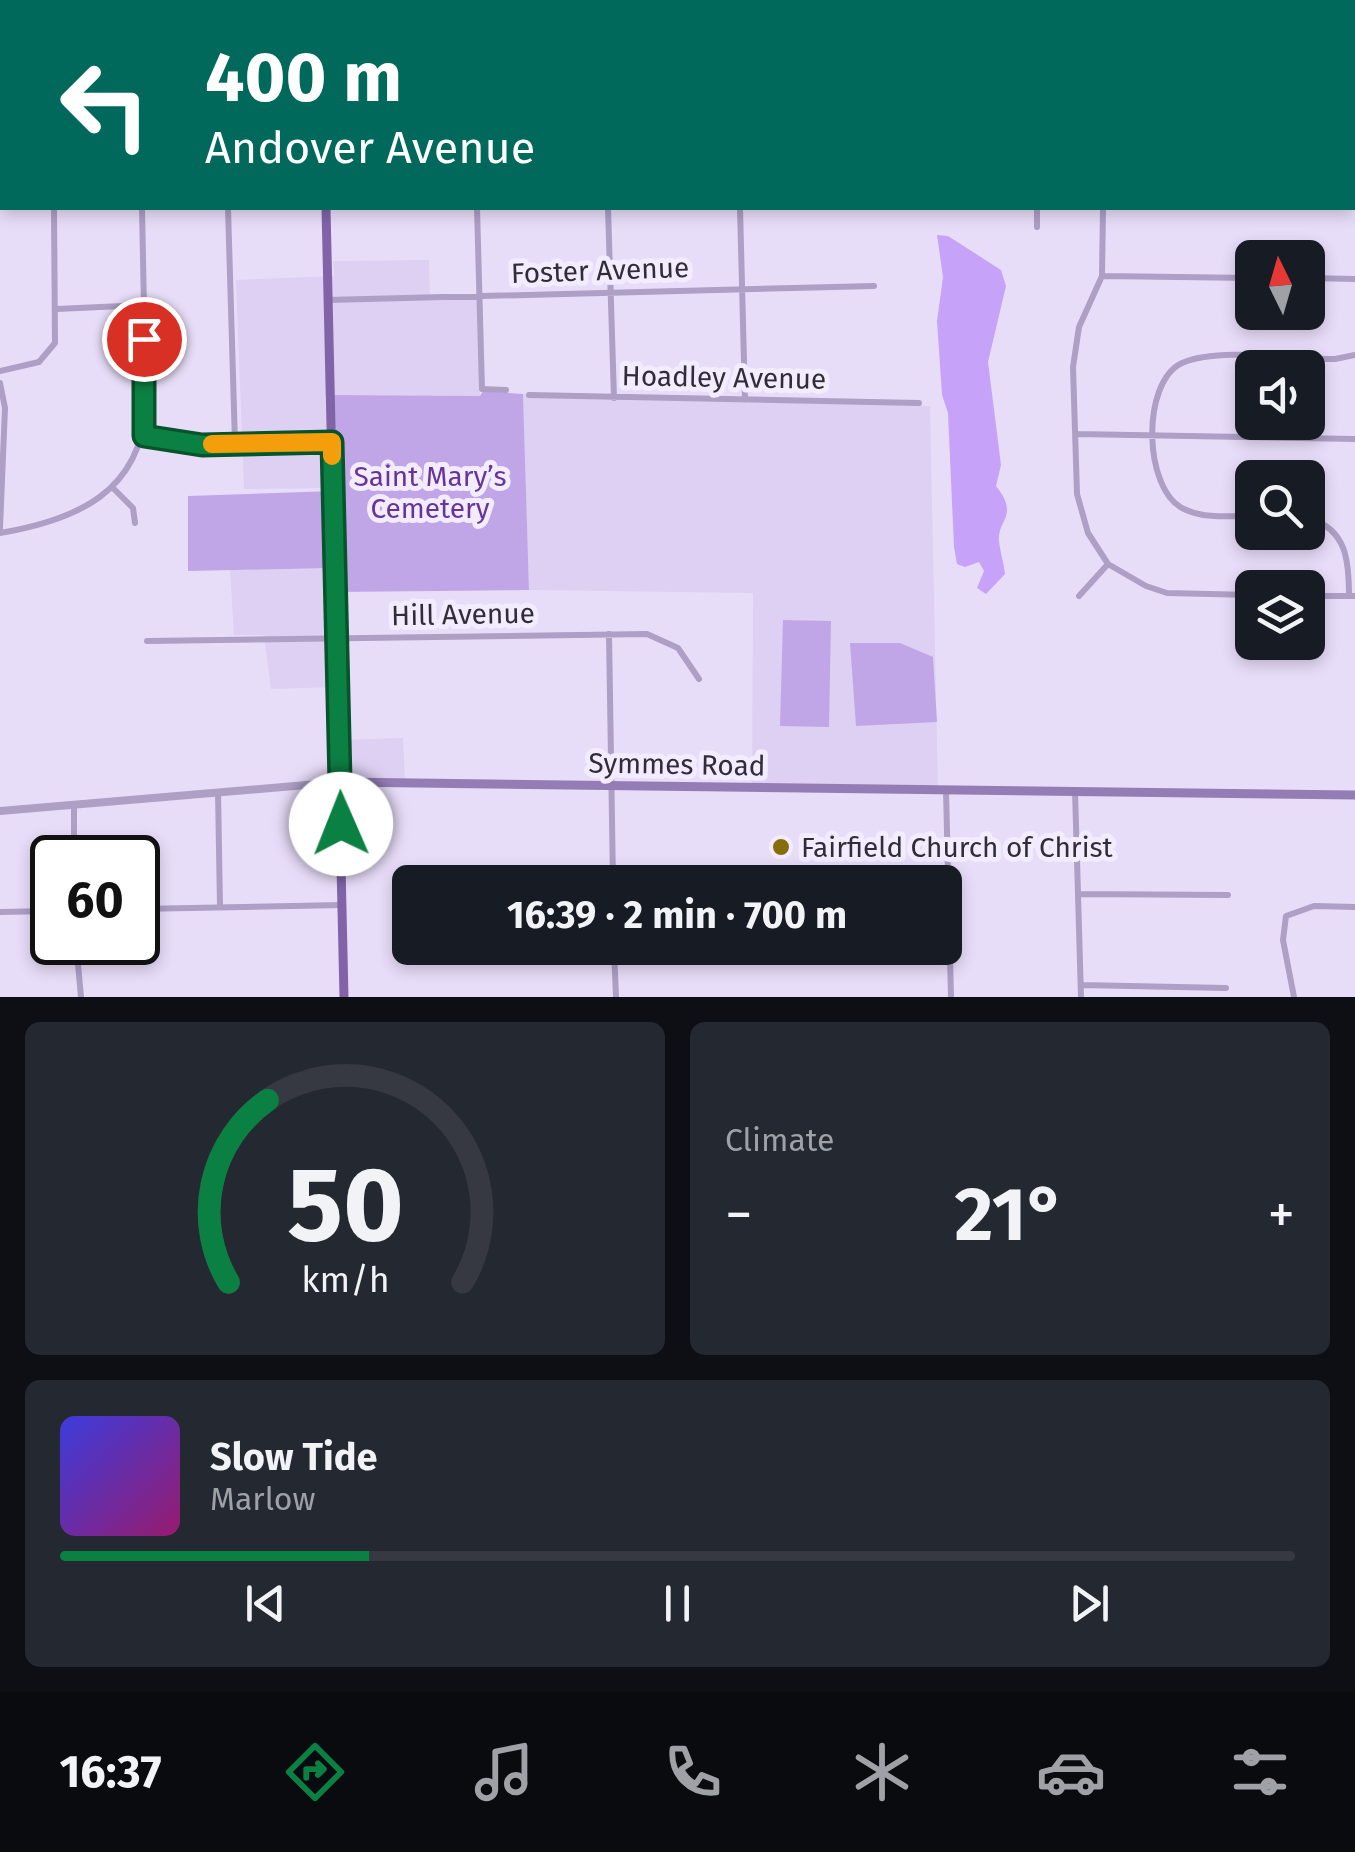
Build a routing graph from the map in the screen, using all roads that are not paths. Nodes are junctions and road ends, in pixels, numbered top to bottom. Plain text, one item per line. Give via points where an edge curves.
1 (54, 210) edge
2 (142, 210) edge
3 (228, 210) edge
4 (326, 210) edge
5 (477, 210) edge
6 (608, 210) edge
7 (740, 210) edge
8 (1037, 210) edge
9 (1103, 210) edge
10 (1037, 227) dead end
11 (1102, 276) junction
12 (1235, 278) edge
13 (1325, 278) edge
14 (1355, 279) edge
15 (874, 286) dead end
16 (742, 288) junction
17 (610, 293) junction
18 (479, 296) junction
19 (328, 300) junction
20 (144, 305) junction
21 (57, 309) junction
22 (1355, 355) edge
23 (0, 371) edge
24 (0, 383) edge
25 (506, 390) dead end
26 (530, 395) dead end
27 (614, 398) junction
28 (746, 400) junction
29 (919, 404) dead end
30 (1076, 434) junction
31 (1155, 434) junction
32 (144, 436) junction
33 (1355, 439) edge
34 (332, 442) junction
35 (235, 443) junction
36 (2, 452) edge
37 (114, 488) junction
38 (1235, 516) edge
39 (134, 524) dead end
40 (1325, 525) edge
41 (0, 531) edge
42 (1108, 564) junction
43 (1235, 595) edge
44 (1079, 596) dead end
45 (1325, 596) edge
46 (1352, 596) edge
47 (609, 634) junction
48 (338, 638) junction
49 (147, 640) dead end
50 (699, 679) dead end
51 (341, 782) junction
52 (610, 786) junction
53 (946, 790) junction
54 (1074, 790) junction
55 (218, 791) junction
56 (1355, 795) edge
57 (74, 804) junction
58 (0, 811) edge
59 (74, 835) edge
60 (612, 865) edge
61 (1078, 894) junction
62 (1228, 895) dead end
63 (342, 905) junction
64 (220, 907) junction
65 (1355, 907) edge
66 (160, 908) edge
67 (30, 911) edge
68 (0, 912) edge
69 (78, 965) edge
70 (615, 965) edge
71 (1081, 985) junction
72 (1226, 988) dead end
73 (1191, 992) edge
74 (81, 997) edge
75 (344, 997) edge
76 (616, 997) edge
77 (951, 997) edge
78 (1081, 997) edge
79 (1294, 997) edge

1 - 21 street
2 - 20 street
3 - 35 street
4 - 19 main road
5 - 18 street
6 - 17 street
7 - 16 street
8 - 10 street
9 - 11 street
11 - 12 street
11 - 30 street via 1074,345
13 - 14 street
15 - 16 street, Foster Avenue
16 - 17 street, Foster Avenue
16 - 28 street
17 - 18 street, Foster Avenue
17 - 27 street
18 - 19 street, Foster Avenue
18 - 25 street via 482,390
19 - 34 main road
20 - 21 street
20 - 32 street
21 - 23 street via 55,343 39,362
22 - 31 street via 1204,357 1179,364 1155,399
24 - 36 street
26 - 27 street, Hoadley Avenue
27 - 28 street, Hoadley Avenue
28 - 29 street, Hoadley Avenue
30 - 31 street
30 - 42 street via 1081,515
31 - 33 street
31 - 38 street via 1159,485 1170,500 1185,510
32 - 35 street
32 - 37 street
34 - 35 street
34 - 48 main road
36 - 41 street
37 - 39 street via 133,508
37 - 41 street via 31,528
40 - 46 street via 1346,549
42 - 43 street via 1167,593
42 - 44 street
45 - 46 street
47 - 48 street, Hill Avenue
47 - 50 street, Hill Avenue via 670,642
47 - 52 street
48 - 49 street, Hill Avenue
48 - 51 main road
51 - 52 main road, Symmes Road
51 - 55 street, Symmes Road
51 - 63 main road
52 - 53 main road, Symmes Road
52 - 60 street
53 - 54 main road, Symmes Road
53 - 77 street
54 - 56 main road, Symmes Road
54 - 61 street
55 - 57 street, Symmes Road
55 - 64 street
57 - 58 street, Symmes Road
57 - 59 street
61 - 62 street
61 - 71 street
63 - 64 street
63 - 75 main road
64 - 66 street
65 - 79 street via 1314,906 1286,916 1283,940
67 - 68 street
69 - 74 street
70 - 76 street
71 - 73 street
71 - 78 street
72 - 73 street

